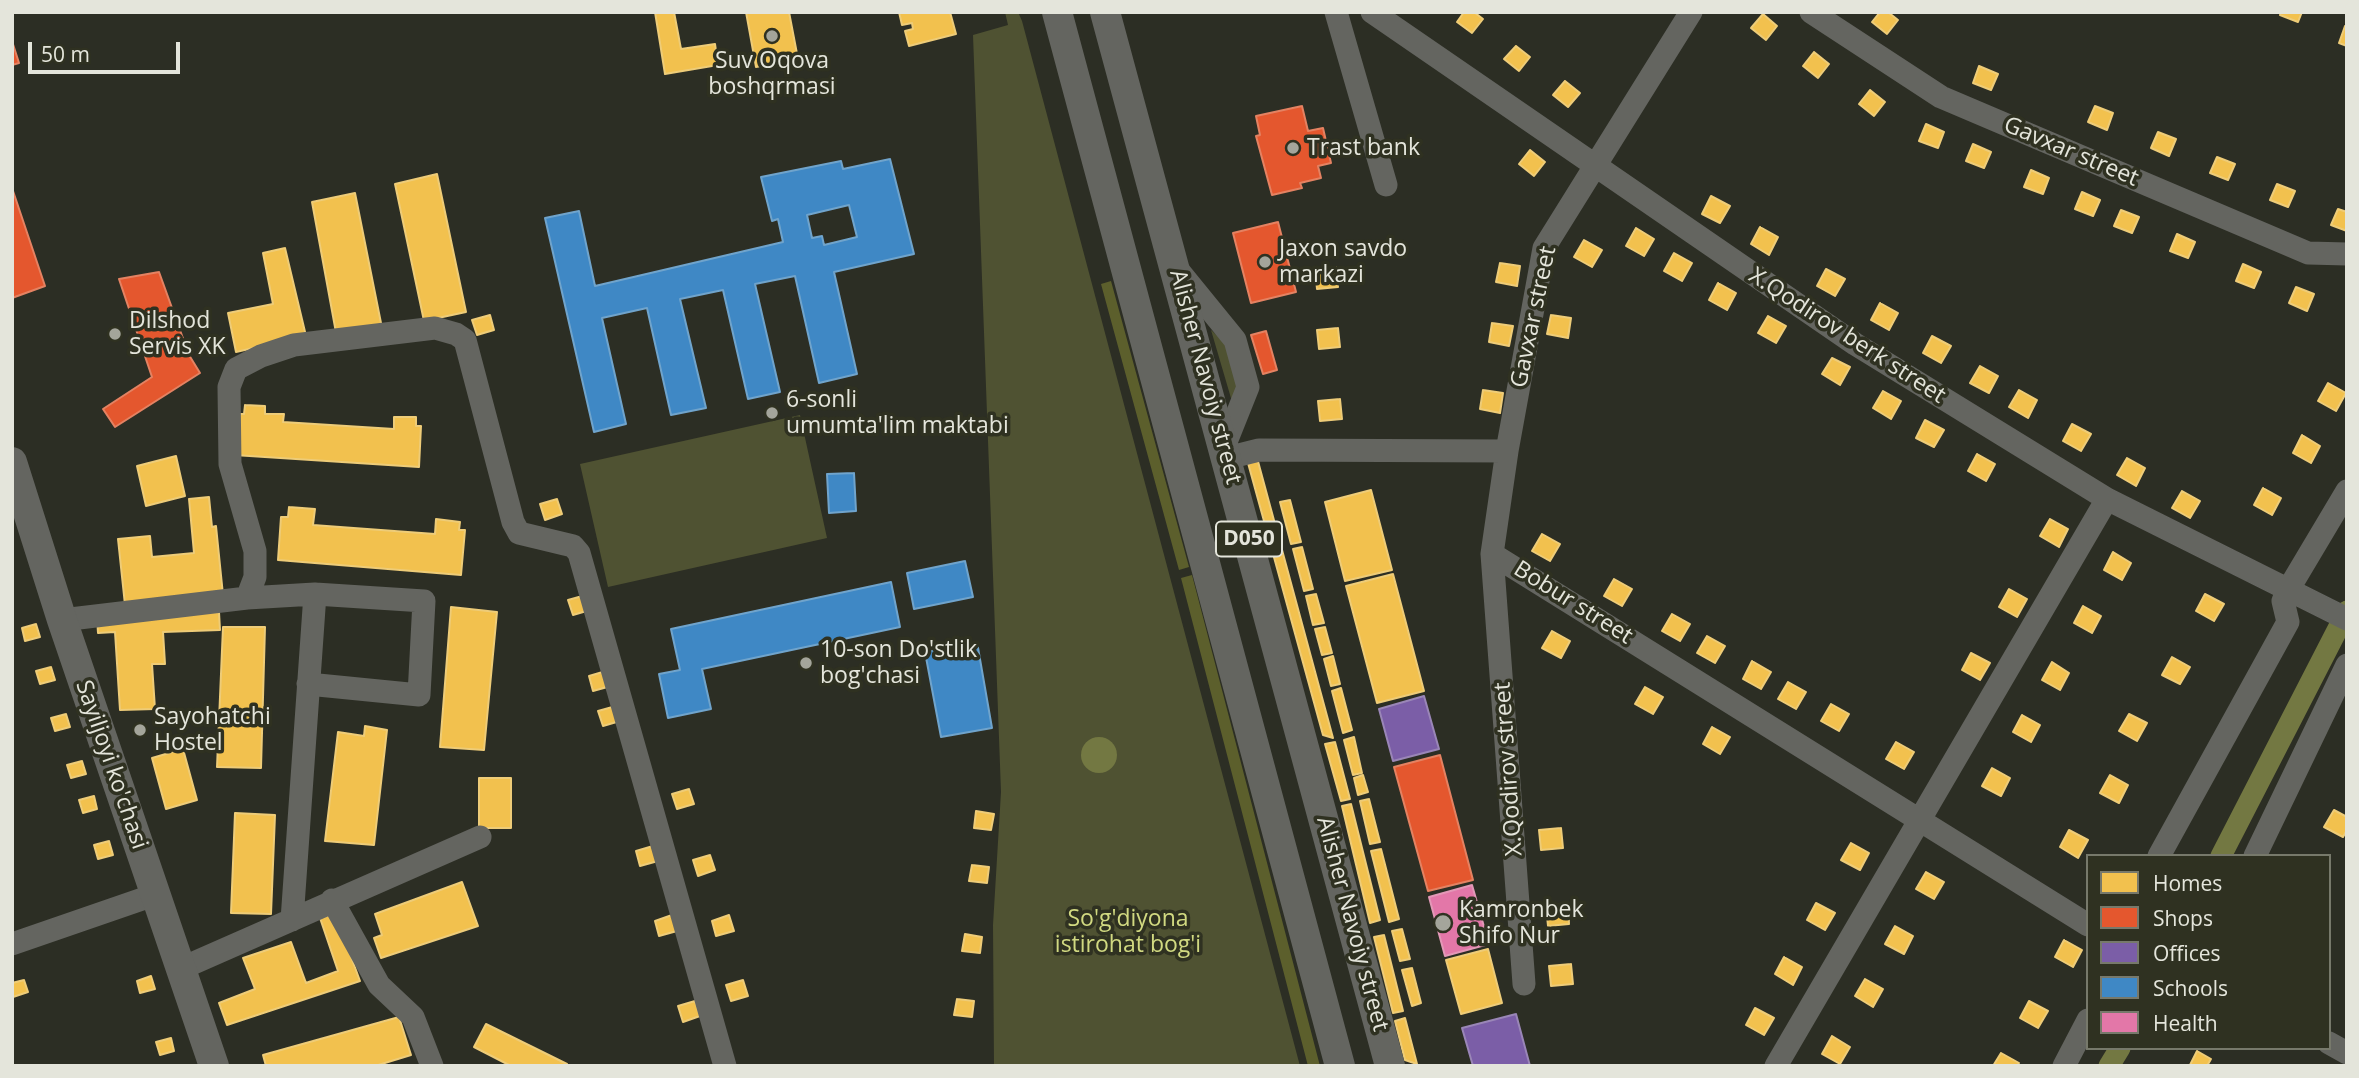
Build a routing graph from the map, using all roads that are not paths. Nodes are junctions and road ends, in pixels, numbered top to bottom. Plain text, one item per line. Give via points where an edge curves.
1 (1057, 12) edge
2 (1105, 12) edge
3 (1336, 12) edge
4 (1372, 12) edge
5 (1691, 12) edge
6 (1811, 12) edge
7 (1595, 167) junction
8 (1386, 185) dead end
9 (2347, 254) edge
10 (1507, 451) junction
11 (1225, 453) junction
12 (12, 462) edge
13 (2347, 491) edge
14 (2107, 499) junction
15 (1492, 554) junction
16 (2288, 590) junction
17 (315, 594) junction
18 (247, 598) junction
19 (2347, 619) edge
20 (62, 620) junction
21 (2347, 665) edge
22 (308, 684) junction
23 (1921, 818) junction
24 (480, 836) dead end
25 (2161, 854) edge
26 (2256, 854) edge
27 (155, 895) junction
28 (332, 900) junction
29 (292, 920) junction
30 (2086, 924) edge
31 (12, 944) edge
32 (180, 969) junction
33 (1524, 984) dead end
34 (2086, 1024) edge
35 (2331, 1044) edge
36 (2347, 1053) edge
37 (214, 1066) edge
38 (432, 1066) edge
39 (725, 1066) edge
40 (1340, 1066) edge
41 (1391, 1066) edge
42 (1776, 1066) edge
43 (2064, 1066) edge

1 - 40 main road, D050
2 - 11 main road, Alisher Navoiy street / D050
3 - 8 street
4 - 7 street, X.Qodirov berk street
5 - 7 street, Gavxar street
6 - 9 street, Gavxar street via 1941,97 2308,253
7 - 10 street, Gavxar street via 1544,248
7 - 14 street, X.Qodirov berk street via 1855,344
10 - 11 street
10 - 15 street, Bobur street
11 - 41 main road, Alisher Navoiy street / D050
12 - 20 main road, Sayiljoyi ko'chasi
13 - 16 street
14 - 16 street, X.Qodirov berk street
14 - 23 street
15 - 23 street, Bobur street
15 - 33 street, X.Qodirov street
16 - 19 street, X.Qodirov berk street
16 - 25 street via 2283,601 2288,622
17 - 18 street
17 - 22 street
17 - 22 street via 424,601 419,695
18 - 20 street
18 - 39 street via 255,577 255,551 230,464 229,387 236,369 294,345 435,328 465,340 513,522 519,533 573,546 579,553
20 - 27 main road, Sayiljoyi ko'chasi
21 - 26 street
22 - 29 street
23 - 30 street, Bobur street
23 - 42 street
24 - 28 street
27 - 31 street
27 - 32 main road, Sayiljoyi ko'chasi
28 - 29 street
28 - 38 street via 379,985 413,1017
29 - 32 street
32 - 37 main road, Sayiljoyi ko'chasi
34 - 43 street
35 - 36 street

